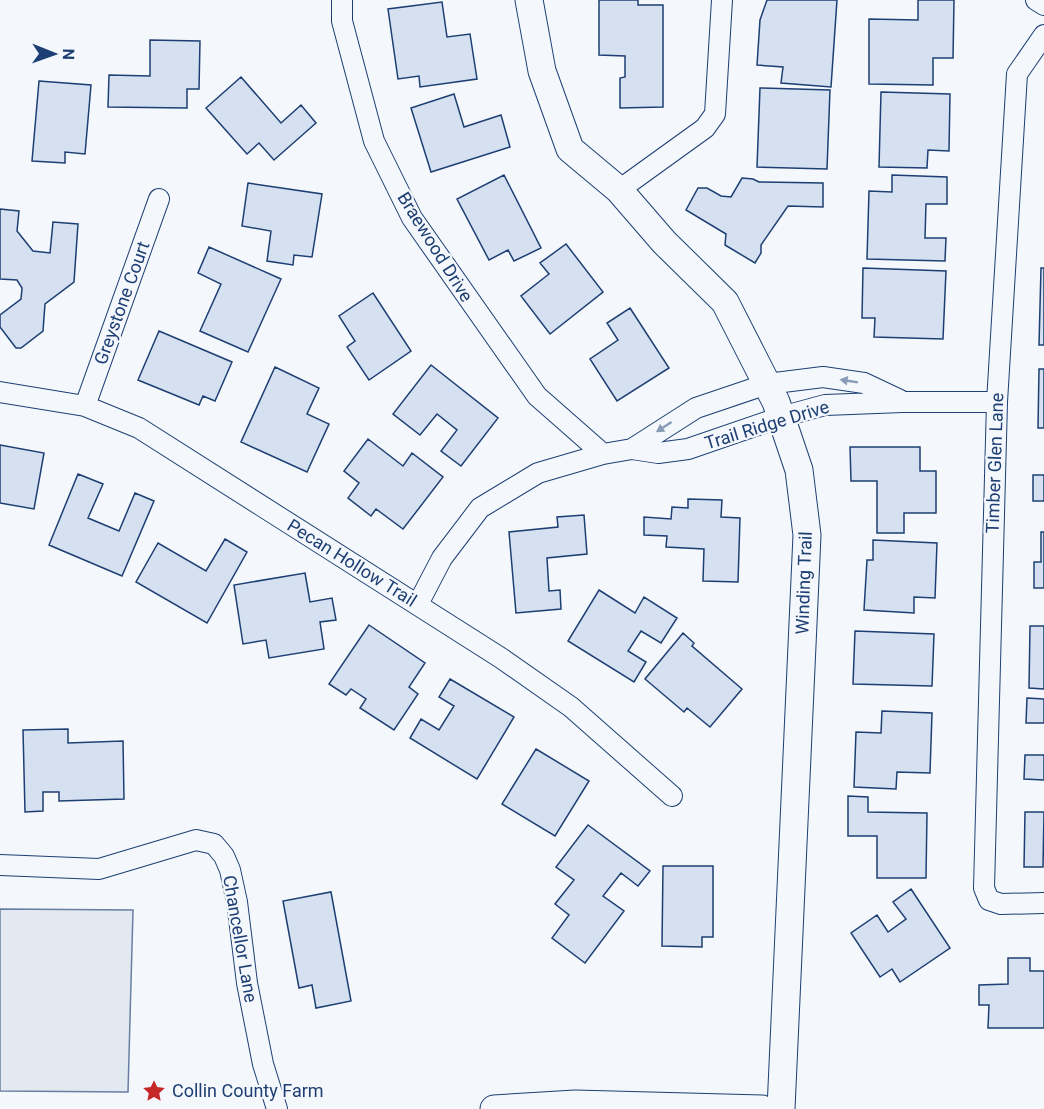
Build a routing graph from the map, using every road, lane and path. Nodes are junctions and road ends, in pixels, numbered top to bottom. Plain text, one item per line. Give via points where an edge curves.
1 (342, 0) edge
2 (529, 0) edge
3 (722, 0) edge
4 (1036, 0) edge
5 (1044, 5) edge
6 (1044, 35) edge
7 (619, 190) junction
8 (159, 199) dead end
9 (766, 384) junction
10 (0, 392) edge
11 (903, 402) junction
12 (997, 402) junction
13 (85, 406) junction
14 (781, 417) junction
15 (632, 449) junction
16 (603, 454) junction
17 (418, 604) junction
18 (672, 796) dead end
19 (0, 865) edge
20 (1044, 903) edge
21 (278, 1109) edge
22 (494, 1109) edge
23 (762, 1109) edge
24 (781, 1109) edge

1 - 16 street, Braewood Drive via 342,21 374,141 412,218 537,396
2 - 7 street, Winding Trail via 542,71 570,149
3 - 7 street via 715,114 705,128
4 - 5 street
6 - 12 street, Timber Glen Lane via 1017,74
7 - 9 street, Winding Trail via 664,242 725,302
8 - 13 street, Greystone Court
11 -> 9 street, Trail Ridge Drive via 864,383 823,377
9 - 14 street, Winding Trail
9 -> 15 street, Trail Ridge Drive via 696,408
10 - 13 street, Pecan Hollow Trail
11 - 12 street, Trail Ridge Drive
11 - 14 street, Trail Ridge Drive via 825,405
12 - 20 street, Timber Glen Lane via 984,888 989,900 1001,904
13 - 17 street, Pecan Hollow Trail via 139,428
14 - 15 street, Trail Ridge Drive via 688,449 658,453
14 - 24 street, Winding Trail via 799,470 807,535
15 - 16 street, Trail Ridge Drive
16 - 17 street, Trail Ridge Drive via 538,473 480,508 442,558
17 - 18 street, Pecan Hollow Trail via 571,707
19 - 21 street, Chancellor Lane via 99,869 196,840 214,844 230,870 261,1053
22 - 23 street via 575,1104

